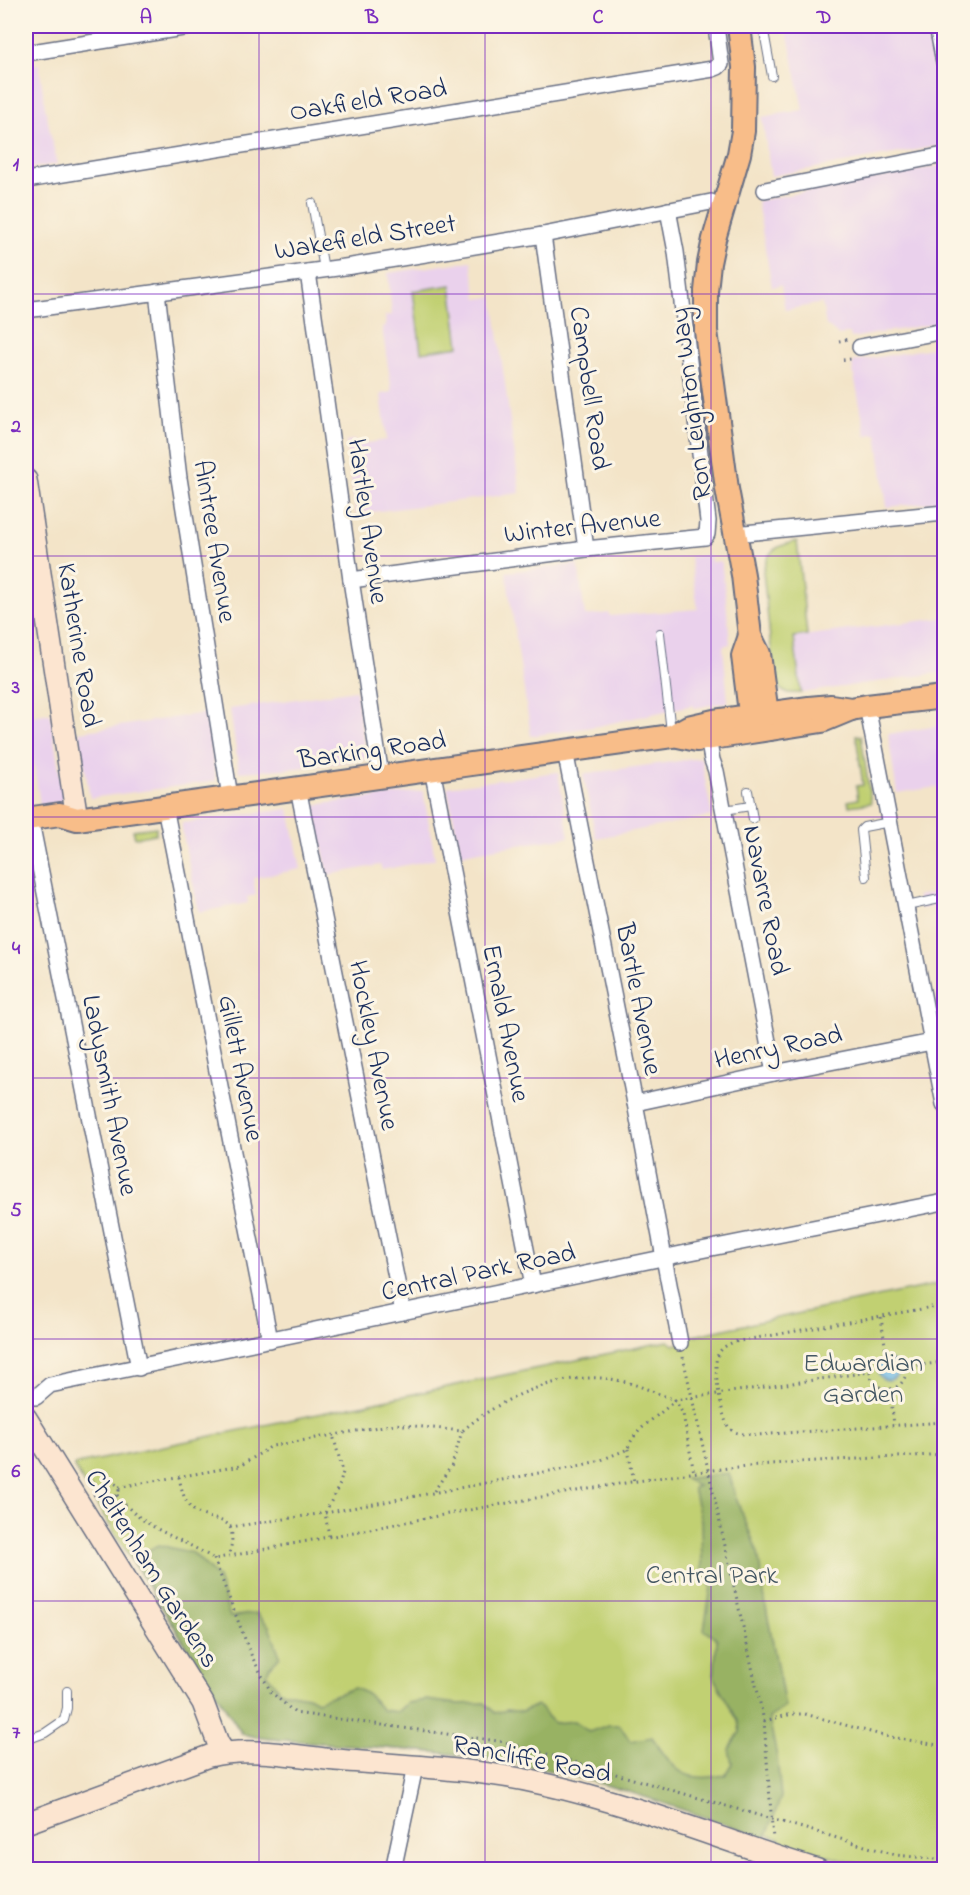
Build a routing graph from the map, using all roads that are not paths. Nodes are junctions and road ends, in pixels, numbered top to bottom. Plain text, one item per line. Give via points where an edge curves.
1 (195, 26) edge
2 (716, 26) edge
3 (739, 26) edge
4 (764, 26) edge
5 (937, 26) edge
6 (26, 53) edge
7 (945, 62) edge
8 (772, 76) dead end
9 (945, 155) edge
10 (26, 180) edge
11 (765, 190) dead end
12 (711, 202) dead end
13 (312, 203) dead end
14 (668, 210) junction
15 (543, 235) junction
16 (324, 269) junction
17 (308, 272) junction
18 (157, 292) junction
19 (26, 310) edge
20 (945, 331) edge
21 (855, 343) road end
22 (26, 480) edge
23 (945, 513) edge
24 (735, 534) junction
25 (586, 549) junction
26 (351, 580) junction
27 (660, 633) dead end
28 (945, 697) edge
29 (859, 708) junction
30 (760, 723) junction
31 (673, 736) junction
32 (708, 738) junction
33 (565, 751) junction
34 (432, 769) junction
35 (381, 776) junction
36 (298, 788) junction
37 (748, 791) dead end
38 (230, 797) junction
39 (751, 806) junction
40 (165, 807) junction
41 (724, 810) junction
42 (77, 819) junction
43 (753, 819) dead end
44 (890, 822) junction
45 (28, 828) edge
46 (866, 877) dead end
47 (945, 898) edge
48 (907, 906) junction
49 (932, 1042) junction
50 (774, 1073) junction
51 (635, 1102) junction
52 (945, 1104) edge
53 (945, 1202) edge
54 (663, 1258) junction
55 (533, 1285) junction
56 (403, 1312) junction
57 (270, 1340) junction
58 (680, 1343) road end
59 (139, 1368) junction
60 (26, 1397) edge
61 (26, 1418) edge
62 (67, 1690) dead end
63 (26, 1740) edge
64 (224, 1752) junction
65 (415, 1767) junction
66 (26, 1823) edge
67 (393, 1869) edge
68 (819, 1869) edge

1 - 6 street
2 - 10 street, Oakfield Road via 721,56 718,67
3 - 24 main road, Ron Leighton Way via 744,67 743,131 714,239 706,291 707,342
4 - 8 lane
5 - 7 street
9 - 11 street
12 - 14 street, Wakefield Street
13 - 16 lane
14 - 15 street, Wakefield Street
14 - 25 street, Winter Avenue via 707,534
15 - 16 street, Wakefield Street
15 - 25 street, Campbell Road
16 - 17 street, Wakefield Street
17 - 18 street, Wakefield Street
17 - 26 street, Hartley Avenue
18 - 19 street, Wakefield Street
18 - 38 street, Aintree Avenue via 180,478
20 - 21 street
22 - 42 main road, Katherine Road
23 - 24 street
24 - 30 main road, Ron Leighton Way via 750,636 743,656
25 - 26 street, Winter Avenue
26 - 35 street, Hartley Avenue
27 - 31 lane
28 - 29 main road, Barking Road
29 - 30 main road, Barking Road via 822,721
29 - 44 street
30 - 31 main road, Barking Road via 688,727
30 - 32 main road, Barking Road
31 - 32 main road, Barking Road
31 - 33 main road, Barking Road
32 - 41 street, Navarre Road
33 - 34 main road, Barking Road
33 - 51 street, Bartle Avenue
34 - 35 main road, Barking Road
34 - 55 street, Ernald Avenue
35 - 36 main road, Barking Road
36 - 38 main road, Barking Road
36 - 56 street, Hockley Avenue
37 - 39 lane
38 - 40 main road, Barking Road
39 - 41 lane
39 - 43 lane
40 - 42 main road, Barking Road
40 - 57 street, Gillett Avenue
41 - 50 street, Navarre Road
42 - 45 main road, Barking Road via 60,814
44 - 46 lane via 861,830
44 - 48 street
45 - 59 street, Ladysmith Avenue
47 - 48 lane
48 - 49 street
49 - 50 street, Henry Road
49 - 52 street
50 - 51 street, Henry Road
51 - 54 street, Bartle Avenue
53 - 54 street, Central Park Road
54 - 55 street, Central Park Road
54 - 58 street, Bartle Avenue
55 - 56 street, Central Park Road
56 - 57 street, Central Park Road
57 - 59 street, Central Park Road
59 - 60 street, Central Park Road via 50,1386 36,1397
61 - 64 main road, Cheltenham Gardens via 203,1703
62 - 63 lane via 64,1720
64 - 65 main road, Rancliffe Road
64 - 66 main road
65 - 67 street
65 - 68 main road, Rancliffe Road via 476,1772 543,1784 655,1815

